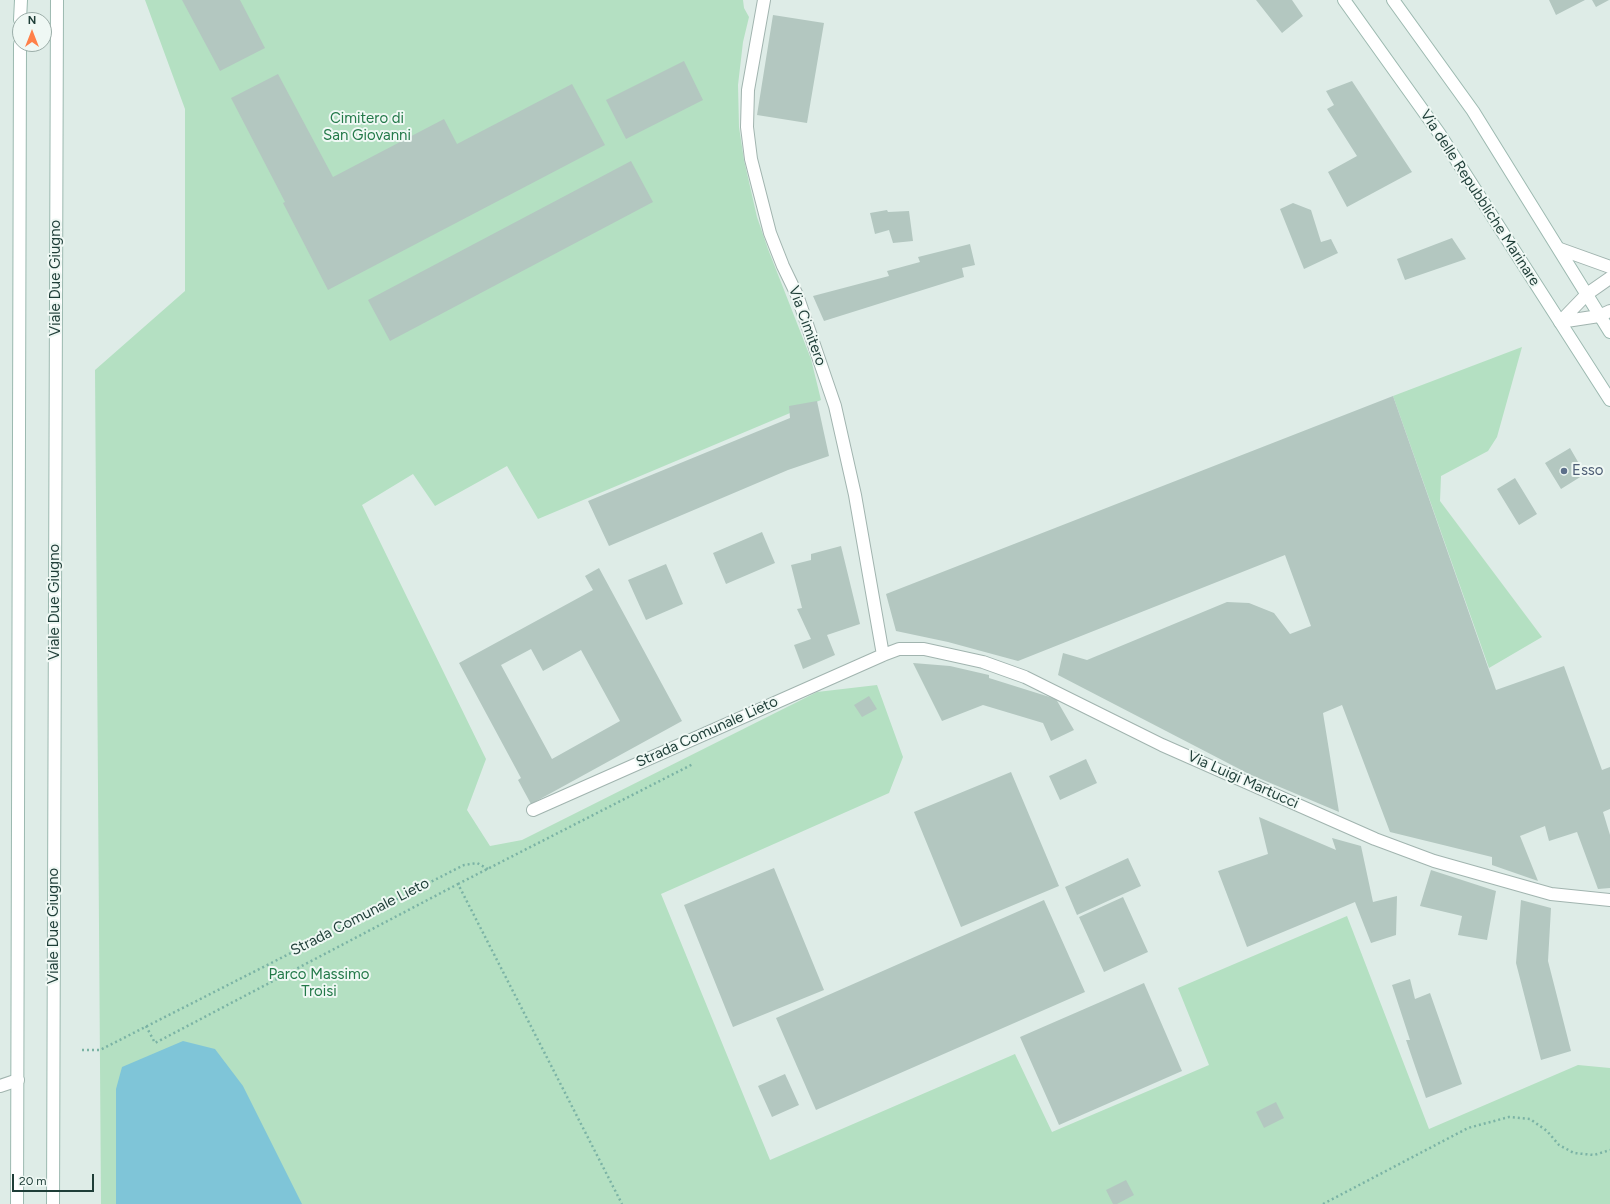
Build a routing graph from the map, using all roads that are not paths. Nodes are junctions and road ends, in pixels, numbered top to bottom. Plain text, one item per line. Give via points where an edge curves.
1 (20, 0) edge
2 (56, 0) edge
3 (764, 0) edge
4 (1344, 0) edge
5 (1393, 0) edge
6 (20, 12) edge
7 (20, 52) edge
8 (1560, 248) junction
9 (1610, 267) edge
10 (1610, 278) edge
11 (1587, 294) junction
12 (1605, 314) edge
13 (1560, 322) junction
14 (1610, 332) edge
15 (1610, 400) edge
16 (883, 654) junction
17 (533, 810) dead end
18 (1610, 900) edge
19 (18, 1080) junction
20 (0, 1086) edge
21 (17, 1204) edge
22 (54, 1204) edge

1 - 6 street
2 - 22 street, Viale Due Giugno
3 - 16 street, Via Cimitero via 748,90 746,127 751,159 770,233 797,295 835,406 855,495
4 - 13 street, Via delle Repubbliche Marinare via 1439,133
5 - 8 street via 1473,111
7 - 19 street
8 - 9 street
8 - 11 street
10 - 11 street
11 - 12 street
11 - 13 street
12 - 13 street
12 - 14 street
13 - 15 street, Via delle Repubbliche Marinare
16 - 17 street, Strada Comunale Lieto
16 - 18 street, Via Luigi Martucci via 924,649 983,662 1025,677 1162,745 1375,839 1434,861 1551,894
19 - 20 street
19 - 21 street

